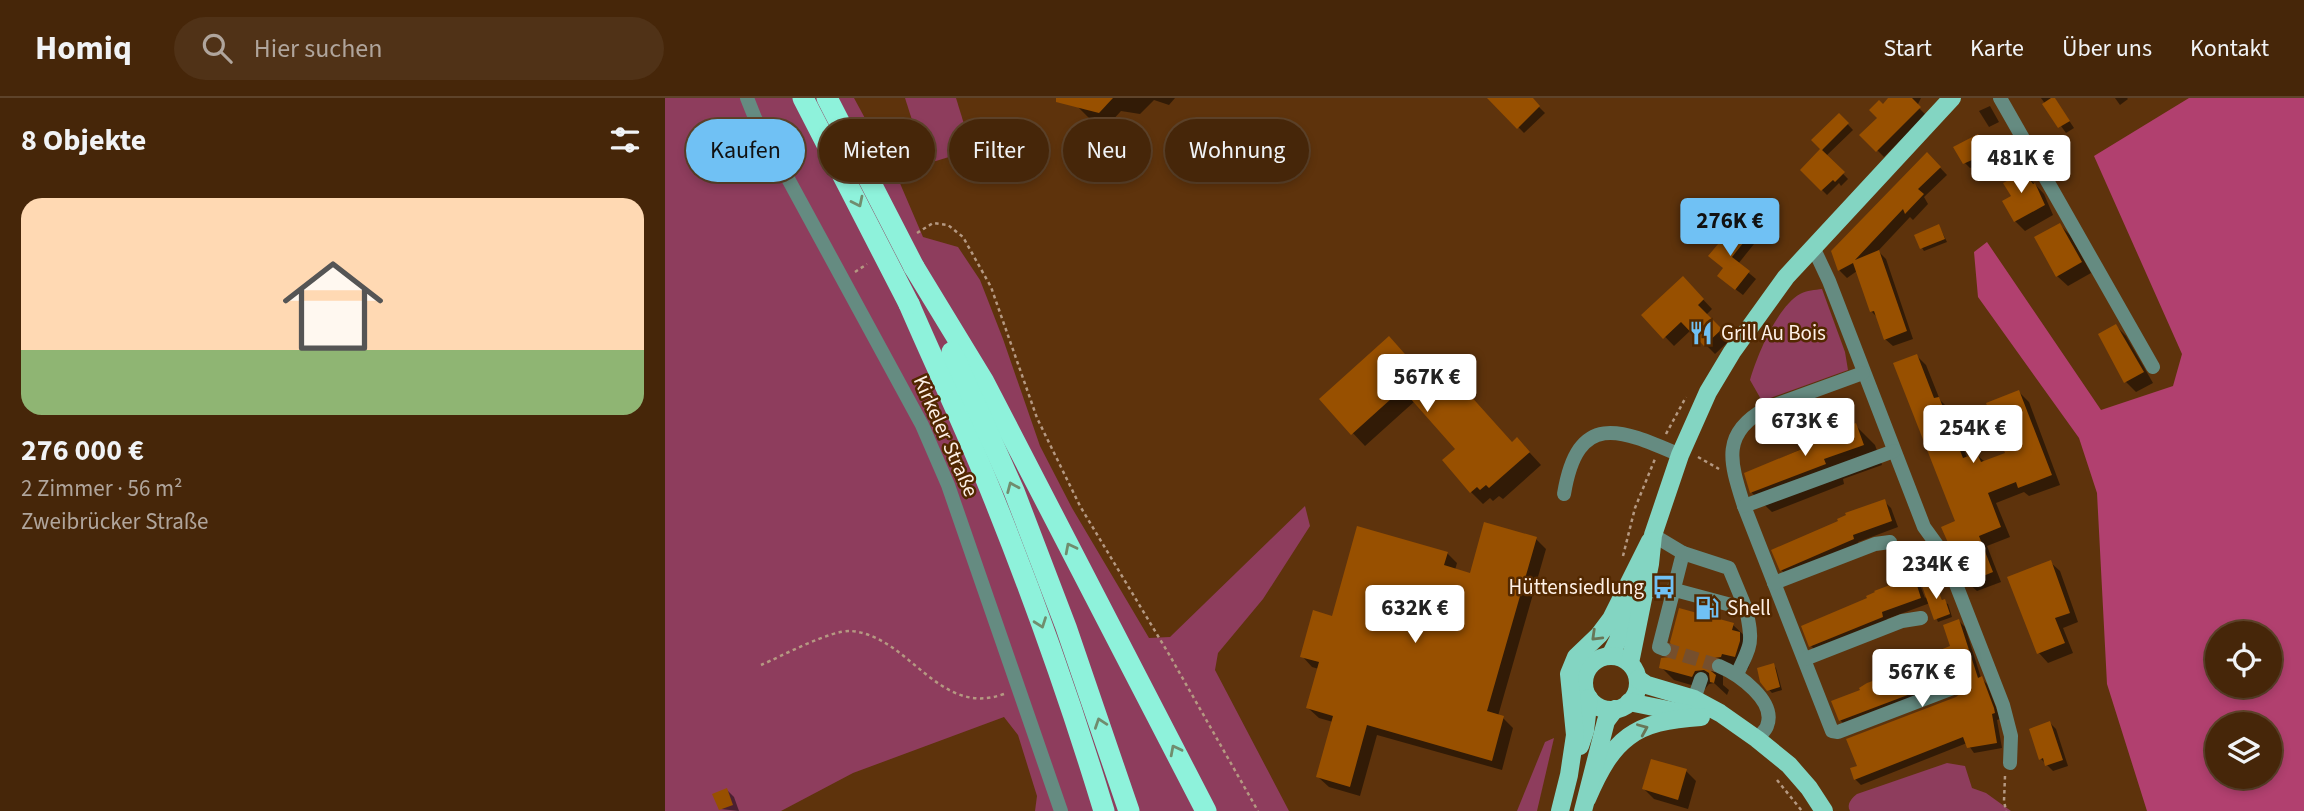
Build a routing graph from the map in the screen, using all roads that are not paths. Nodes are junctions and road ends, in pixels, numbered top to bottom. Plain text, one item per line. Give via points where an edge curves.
1 (747, 98) edge
2 (803, 98) edge
3 (827, 98) edge
4 (1952, 98) edge
5 (2000, 98) edge
6 (1812, 247) junction
7 (914, 267) junction
8 (2153, 367) dead end
9 (1863, 373) junction
10 (1681, 451) junction
11 (1894, 451) junction
12 (1564, 494) dead end
13 (1744, 506) junction
14 (1653, 534) junction
15 (1890, 542) dead end
16 (1683, 553) junction
17 (1640, 556) junction
18 (1774, 583) junction
19 (1675, 590) junction
20 (1745, 609) junction
21 (1921, 618) dead end
22 (1664, 649) dead end
23 (1610, 656) junction
24 (1805, 659) junction
25 (1719, 666) tunnel mouth
26 (1634, 671) junction
27 (1737, 674) junction
28 (1701, 679) dead end
29 (1953, 688) dead end
30 (1589, 698) junction
31 (1694, 699) junction
32 (1622, 706) junction
33 (1700, 717) junction
34 (1738, 727) junction
35 (1757, 739) junction
36 (2010, 763) road end
37 (1569, 775) junction
38 (1585, 805) edge
39 (1061, 811) edge
40 (1104, 811) edge
41 (1129, 811) edge
42 (1206, 811) edge
43 (1559, 811) edge
44 (1824, 811) edge

1 - 39 street, Kirkeler Straße via 922,425 948,485
2 -> 40 highway, bridge via 909,304 978,461 1013,547
3 - 7 highway, bridge
4 - 6 main road
5 - 8 street
6 - 9 street
6 - 10 main road via 1732,352
41 -> 7 highway via 1014,491
42 -> 7 highway via 984,382
9 - 11 street
9 - 13 street via 1767,408 1739,429 1732,447 1733,471
10 - 12 street via 1612,432 1598,434 1585,441 1571,460
10 - 14 main road
11 - 13 street
11 - 36 street via 1923,527 1945,556 2003,705 2011,736
13 - 18 street
14 - 16 street
14 - 17 main road
14 - 26 main road
15 - 18 street
16 - 19 street
16 - 20 street via 1729,568
17 - 23 main road
17 -> 37 main road via 1611,619 1576,657 1569,674 1575,735
18 - 24 street
19 - 20 street
19 - 22 street via 1659,647
20 - 27 street via 1751,646
21 - 24 street via 1902,621
23 - 26 main road via 1617,656
23 - 30 main road via 1595,661 1586,674
24 - 29 street via 1835,733
25 - 27 street
26 - 31 main road via 1647,685
26 - 32 main road via 1635,696
27 - 35 street via 1769,711 1767,726
28 - 31 street
30 - 32 main road via 1601,707
30 - 37 main road via 1585,731
31 - 34 main road
32 - 33 main road
32 - 38 main road via 1606,721
33 - 34 main road
38 -> 33 main road via 1617,744 1634,732 1674,719
34 - 35 main road
35 - 44 main road via 1789,765
37 - 43 main road

